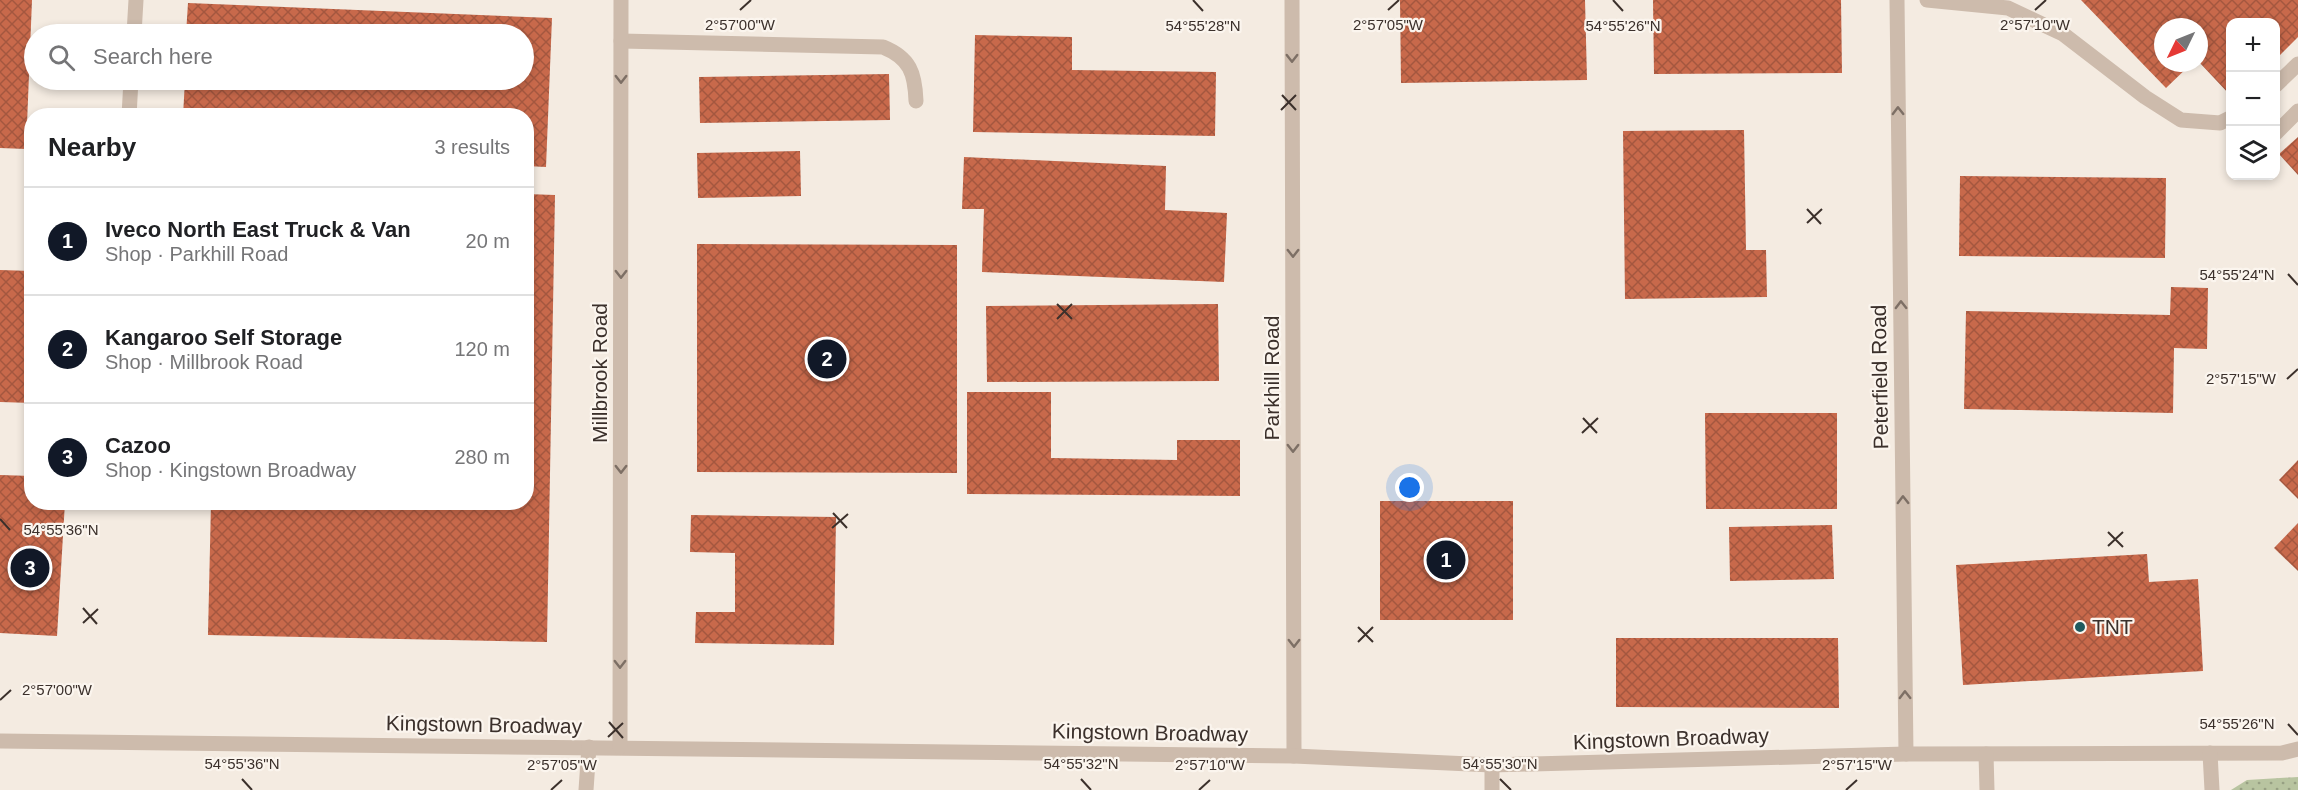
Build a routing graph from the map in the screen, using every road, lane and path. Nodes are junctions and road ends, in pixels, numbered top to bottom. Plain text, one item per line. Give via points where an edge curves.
1 (136, 0) edge
2 (621, 0) edge
3 (1292, 0) edge
4 (1897, 0) edge
5 (1927, 0) edge
6 (135, 24) edge
7 (621, 41) junction
8 (2298, 64) edge
9 (2280, 81) edge
10 (130, 90) edge
11 (916, 101) dead end
12 (129, 108) edge
13 (2298, 111) edge
14 (2226, 120) edge
15 (2280, 129) edge
16 (0, 741) edge
17 (589, 747) junction
18 (620, 747) junction
19 (2298, 749) edge
20 (2210, 753) junction
21 (1906, 754) junction
22 (1986, 754) junction
23 (1294, 756) junction
24 (1492, 765) junction
25 (586, 790) edge
26 (1492, 790) edge
27 (1987, 790) edge
28 (2212, 790) edge

1 - 6 street
2 - 7 street, Millbrook Road
3 -> 23 street, Parkhill Road
21 -> 4 street, Peterfield Road
5 - 14 street via 2008,8 2063,34 2181,120
7 - 11 street via 883,47 897,53 911,68
7 -> 18 street, Millbrook Road
8 - 9 street
10 - 12 street
13 - 15 street
16 - 17 street, Kingstown Broadway
17 - 18 street, Kingstown Broadway
17 - 25 street
18 - 23 street, Kingstown Broadway
19 - 20 street, Kingstown Broadway via 2282,753
20 - 22 street, Kingstown Broadway
20 - 28 street
21 - 22 street, Kingstown Broadway
21 - 24 street, Kingstown Broadway
22 - 27 street
23 - 24 street, Kingstown Broadway
24 - 26 street

